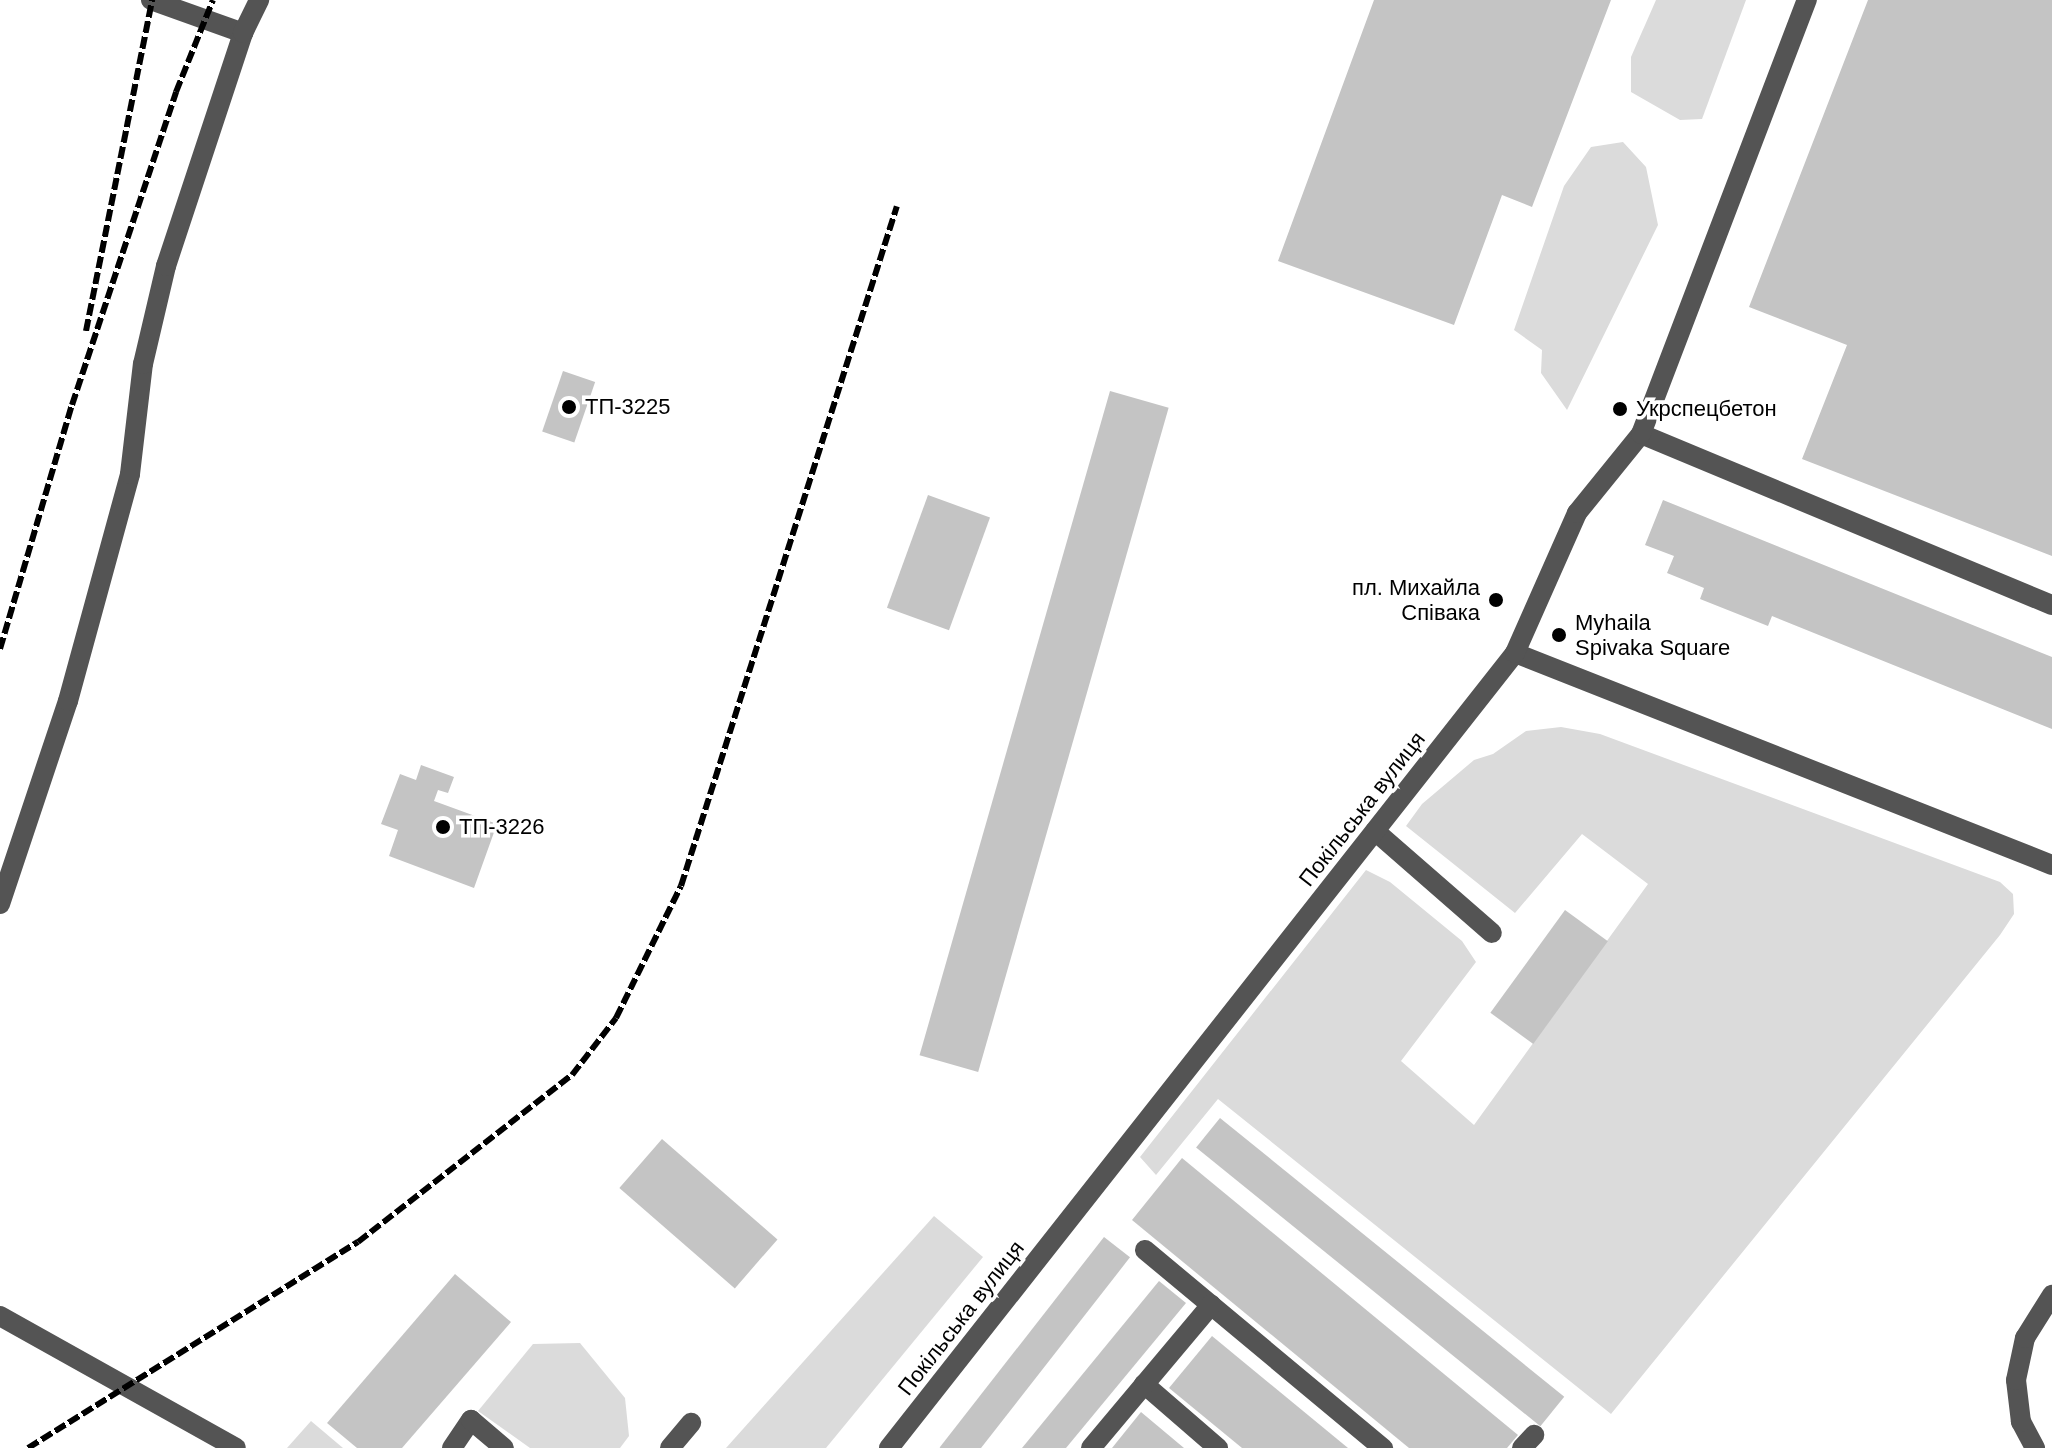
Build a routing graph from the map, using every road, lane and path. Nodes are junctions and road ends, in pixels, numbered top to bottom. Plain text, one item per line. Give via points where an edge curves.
1 (151, 0) edge
2 (259, 0) edge
3 (1807, 0) edge
4 (243, 33) junction
5 (1641, 434) junction
6 (2052, 605) edge
7 (1515, 653) junction
8 (1375, 831) junction
9 (2052, 865) edge
10 (0, 904) edge
11 (1492, 933) dead end
12 (1145, 1250) dead end
13 (2052, 1295) edge
14 (1211, 1305) junction
15 (0, 1316) edge
16 (1144, 1384) junction
17 (691, 1423) dead end
18 (236, 1448) edge
19 (452, 1448) edge
20 (504, 1448) edge
21 (670, 1448) edge
22 (889, 1448) edge
23 (1091, 1448) edge
24 (1218, 1448) edge
25 (1383, 1448) edge
26 (2035, 1448) edge

1 - 4 street
2 - 4 street
3 - 5 street, Покільська вулиця
4 - 10 street via 166,266 143,364 130,474 68,701
5 - 6 street
5 - 7 street, Покільська вулиця via 1577,513
7 - 8 street, Покільська вулиця
7 - 9 street
8 - 11 street
8 - 22 street, Покільська вулиця
12 - 14 street
13 - 26 street via 2025,1338 2016,1380 2021,1422
14 - 16 street
14 - 25 street
15 - 18 street
16 - 23 street
16 - 24 street
17 - 21 street
19 - 20 street via 471,1420

